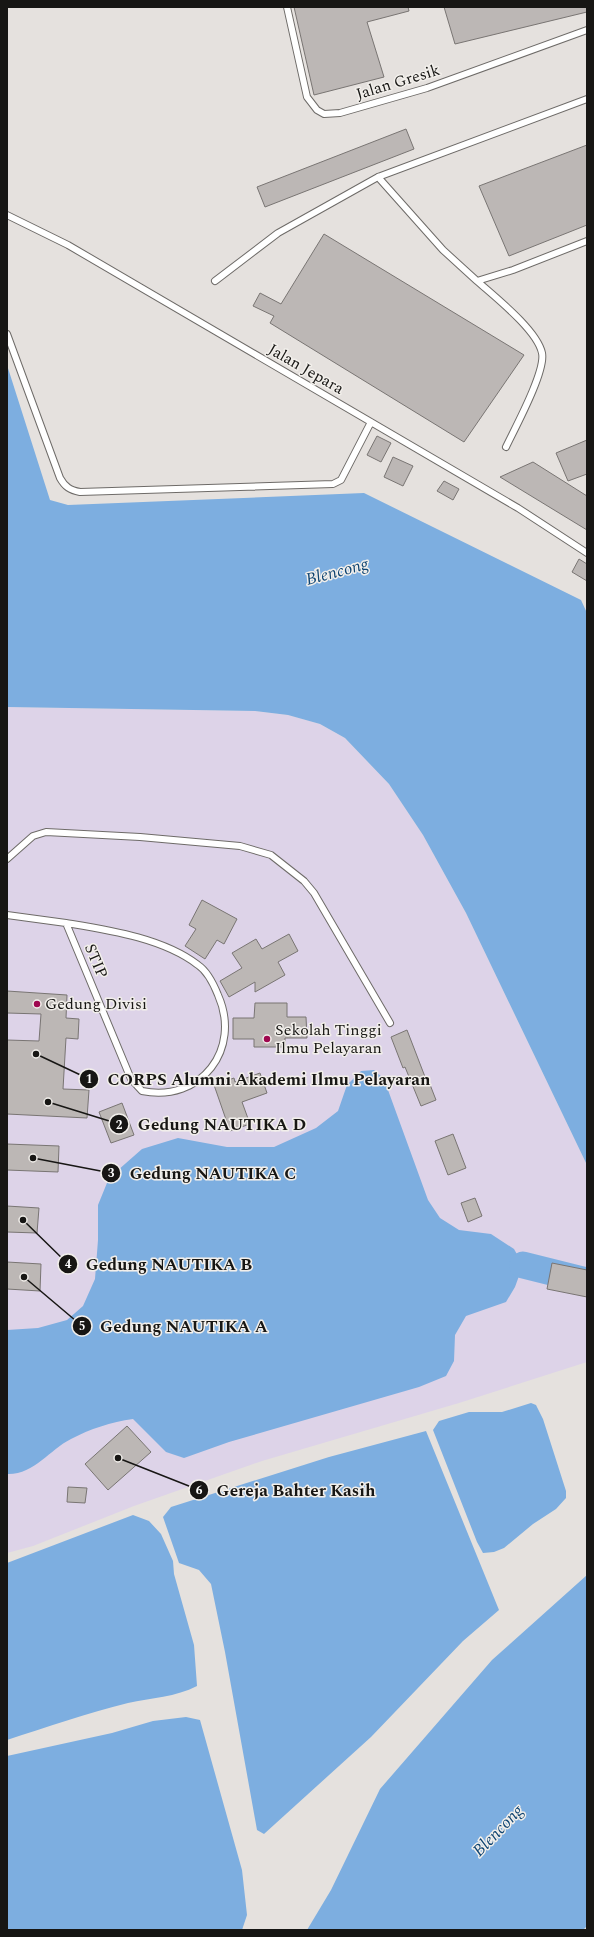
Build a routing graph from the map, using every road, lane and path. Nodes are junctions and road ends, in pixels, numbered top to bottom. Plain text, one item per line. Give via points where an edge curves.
1 (287, 7) edge
2 (587, 30) edge
3 (587, 99) edge
4 (378, 177) junction
5 (7, 215) edge
6 (587, 241) edge
7 (215, 281) dead end
8 (477, 281) junction
9 (7, 334) edge
10 (371, 422) junction
11 (506, 447) dead end
12 (587, 552) edge
13 (7, 859) edge
14 (7, 915) edge
15 (66, 923) junction
16 (390, 1023) dead end

1 - 2 lane, Jalan Gresik via 307,96 317,110 324,114 340,113 427,88
3 - 4 lane
4 - 7 lane via 278,233
4 - 8 lane via 443,250
5 - 10 lane, Jalan Jepara via 68,245
6 - 8 lane
8 - 11 lane via 528,329 539,343 543,354 542,369
9 - 10 lane via 60,478 64,486 71,491 333,484 341,480
10 - 12 lane, Jalan Jepara via 518,508
13 - 16 lane via 32,836 40,832 56,831 240,846 271,855 304,881 314,893
14 - 15 lane
15 - 15 lane, STIP via 136,1086 142,1091 168,1093 188,1087 204,1076 215,1065 224,1042 226,1028 224,1008 215,986 199,965 140,937

